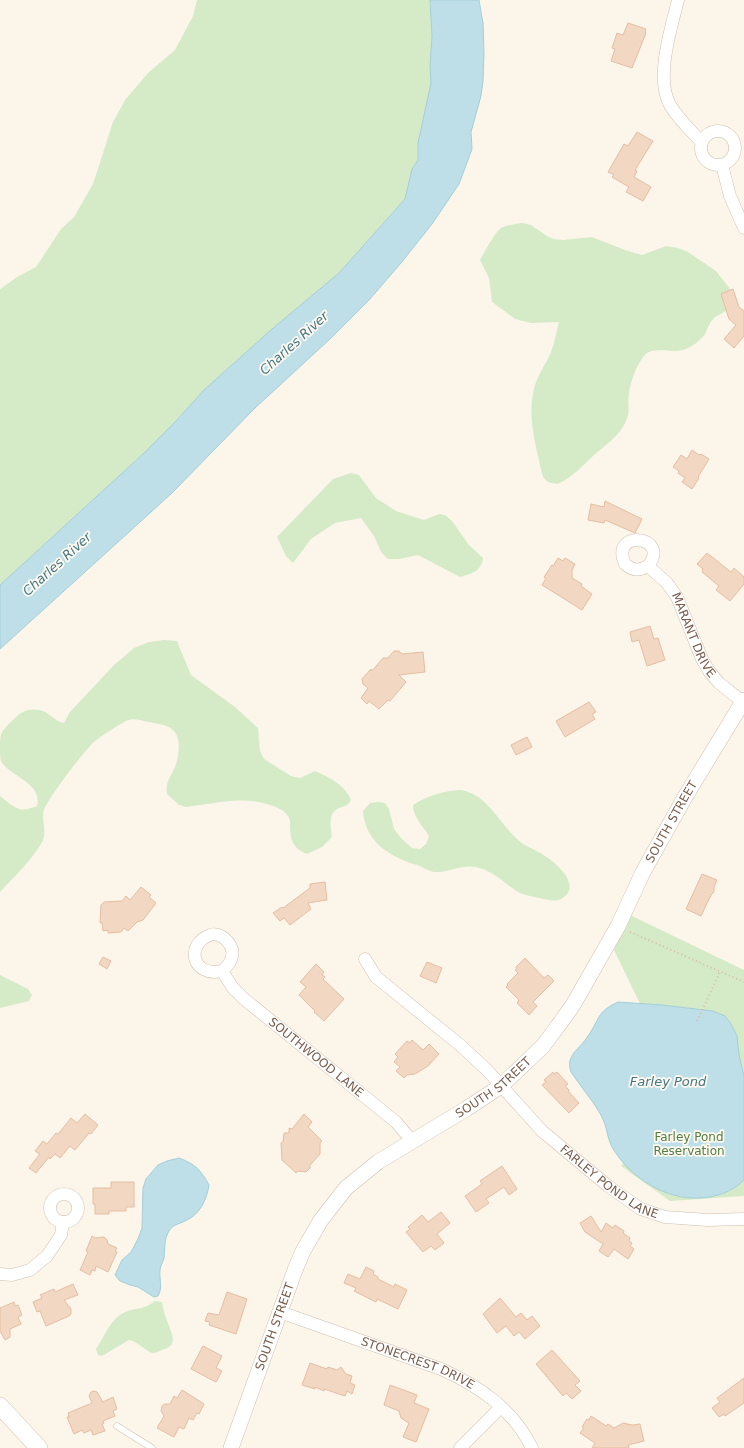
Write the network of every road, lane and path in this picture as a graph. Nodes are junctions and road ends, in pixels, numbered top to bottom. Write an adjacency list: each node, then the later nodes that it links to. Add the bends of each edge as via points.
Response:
1 (678, 0): 2 (street, via 663,73 664,89 670,104)
2 (701, 142): 3 (street, via 702,156 708,162); 3 (street, via 708,134 717,130 725,131 734,138 736,150 731,160)
3 (722, 165): 4 (street, via 730,196)
4 (744, 228)
5 (648, 566): 6 (street, MARANT DRIVE, via 667,583 677,597 709,671 719,683)
6 (743, 701): 7 (street, SOUTH STREET, via 643,872)
7 (618, 926): 10 (path); 13 (street, SOUTH STREET, via 573,1005 558,1026 543,1046)
8 (365, 959): 13 (street, via 376,977 460,1045)
9 (222, 971): 14 (street, SOUTHWOOD LANE, via 243,998 396,1122)
10 (720, 972): 11 (path); 12 (path)
11 (744, 982)
12 (697, 1021)
13 (502, 1086): 14 (street, SOUTH STREET); 15 (street, FARLEY POND LANE, via 542,1131 640,1209 665,1217)
14 (412, 1141): 18 (street, SOUTH STREET, via 378,1162 342,1192 303,1251)
15 (744, 1219)
16 (63, 1222): 17 (street, via 61,1235 47,1256 30,1270 12,1275)
17 (0, 1274)
18 (280, 1312): 20 (street, STONECREST DRIVE, via 441,1369 482,1390); 24 (street, SOUTH STREET)
19 (0, 1406): 22 (main road)
20 (501, 1407): 25 (street); 26 (street, STONECREST DRIVE, via 520,1427)
21 (117, 1426): 23 (lane)
22 (39, 1448)
23 (152, 1448)
24 (231, 1448)
25 (460, 1448)
26 (532, 1448)

